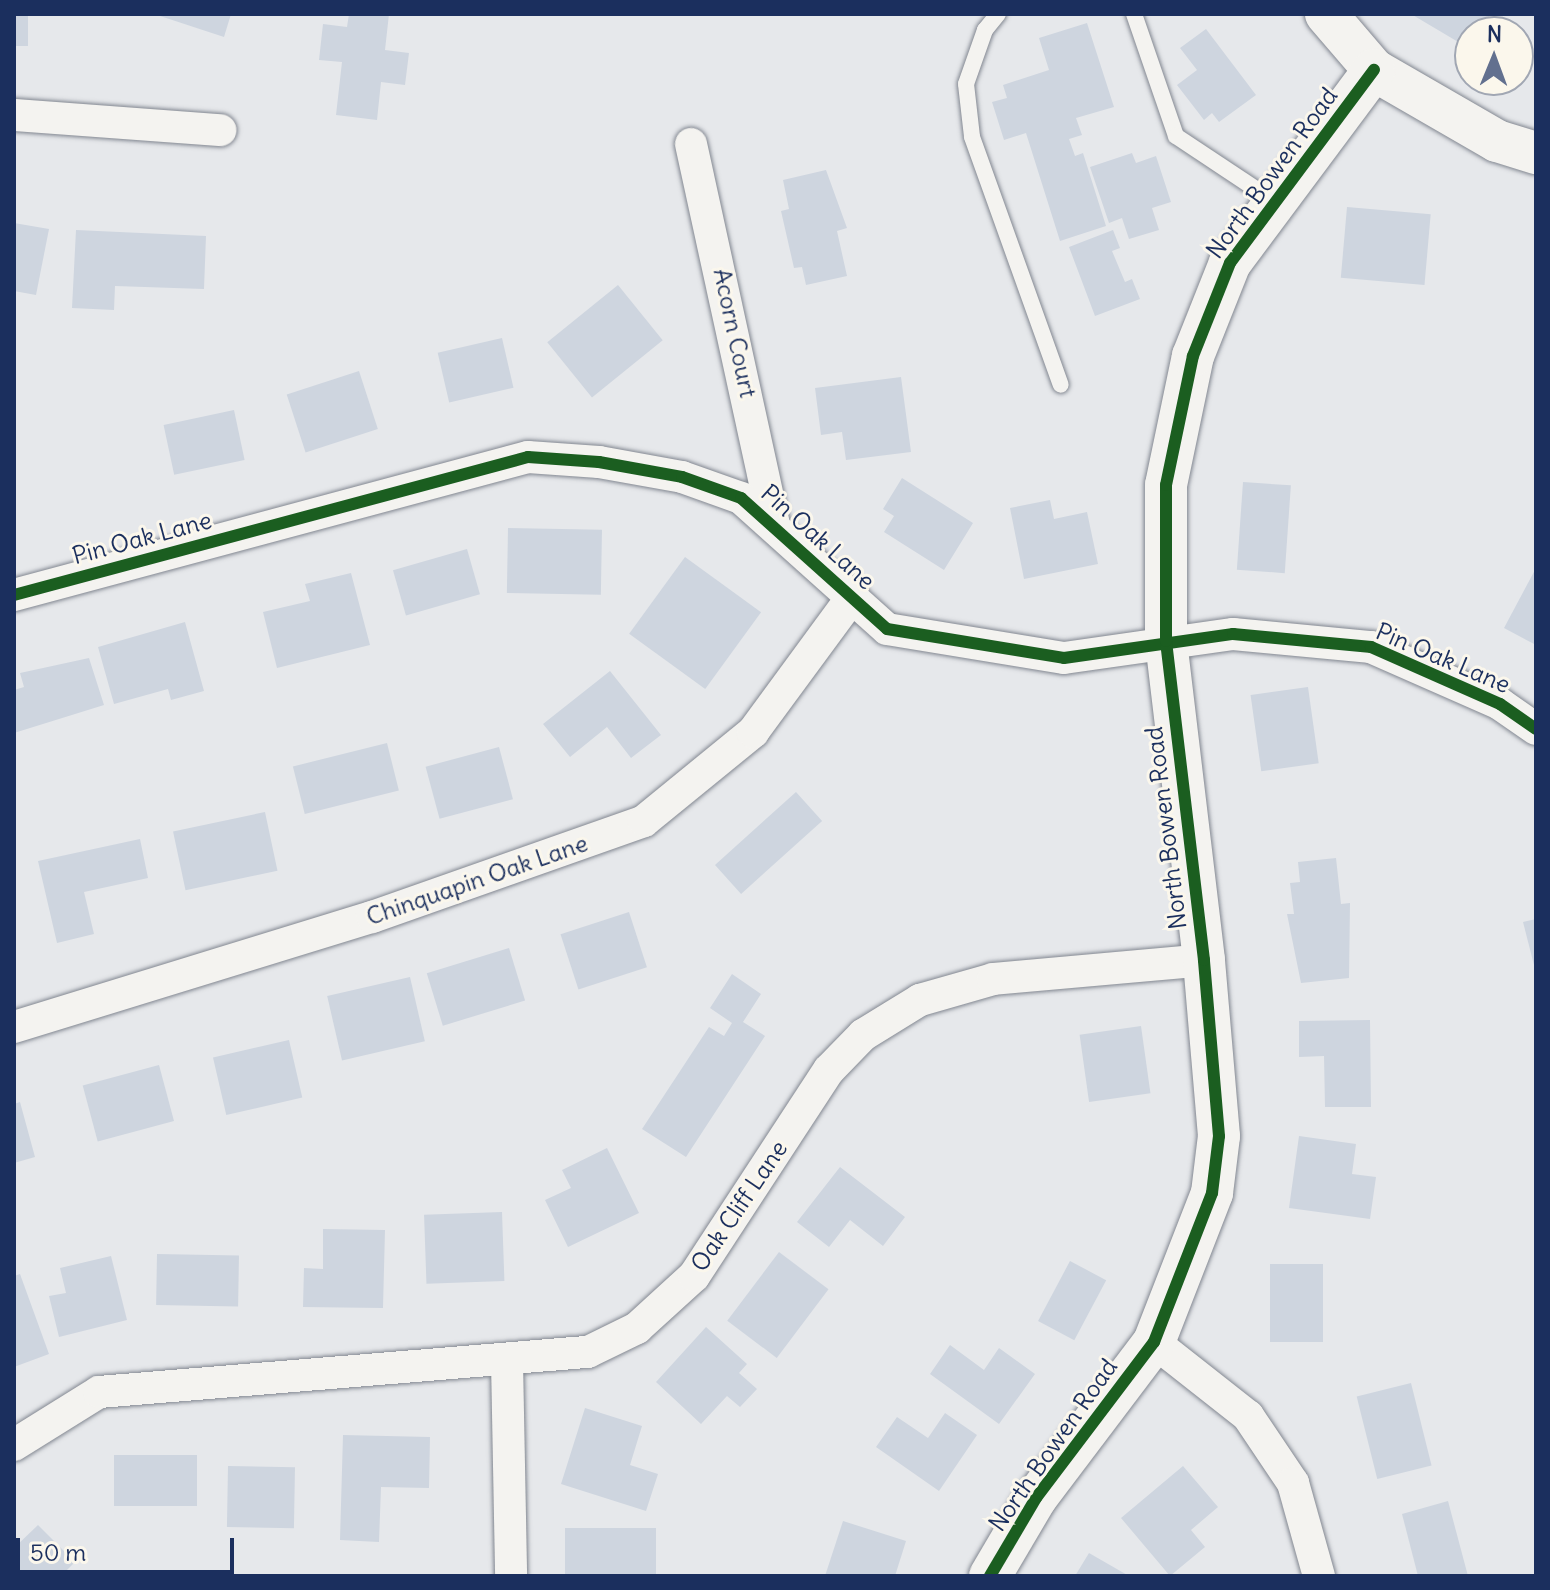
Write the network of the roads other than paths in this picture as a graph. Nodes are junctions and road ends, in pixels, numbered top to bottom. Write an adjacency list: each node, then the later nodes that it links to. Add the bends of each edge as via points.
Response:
1 (998, 14): 10 (lane, via 985,30 966,84 972,137)
2 (1134, 14): 9 (lane, via 1176,136)
3 (1326, 14): 4 (street)
4 (1374, 70): 8 (street, via 1497,141); 9 (street, North Bowen Road)
5 (14, 115): 6 (street)
6 (220, 130)
7 (691, 144): 11 (street, Acorn Court)
8 (1536, 153)
9 (1275, 202): 14 (street, North Bowen Road, via 1230,263 1193,356 1166,485)
10 (1061, 385)
11 (774, 524): 12 (street, Pin Oak Lane, via 741,498 682,477 528,457); 13 (street, Pin Oak Lane)
12 (14, 595)
13 (853, 596): 14 (street, Pin Oak Lane, via 887,629 1064,658); 17 (street, Chinquapin Oak Lane, via 753,732 644,821 372,917)
14 (1166, 641): 15 (street, Pin Oak Lane, via 1233,634 1371,647 1500,704); 16 (street, North Bowen Road)
15 (1536, 729)
16 (1204, 960): 18 (street, North Bowen Road, via 1219,1136 1212,1193); 19 (street, Oak Cliff Lane, via 993,979 920,1000 863,1035 829,1070 694,1276 637,1328 588,1352)
17 (14, 1027)
18 (1154, 1342): 22 (street, North Bowen Road, via 1036,1498); 23 (street, via 1248,1416 1293,1483)
19 (507, 1361): 20 (street, Oak Cliff Lane, via 175,1381 99,1392); 21 (street)
20 (14, 1445)
21 (511, 1576)
22 (990, 1576)
23 (1319, 1576)

